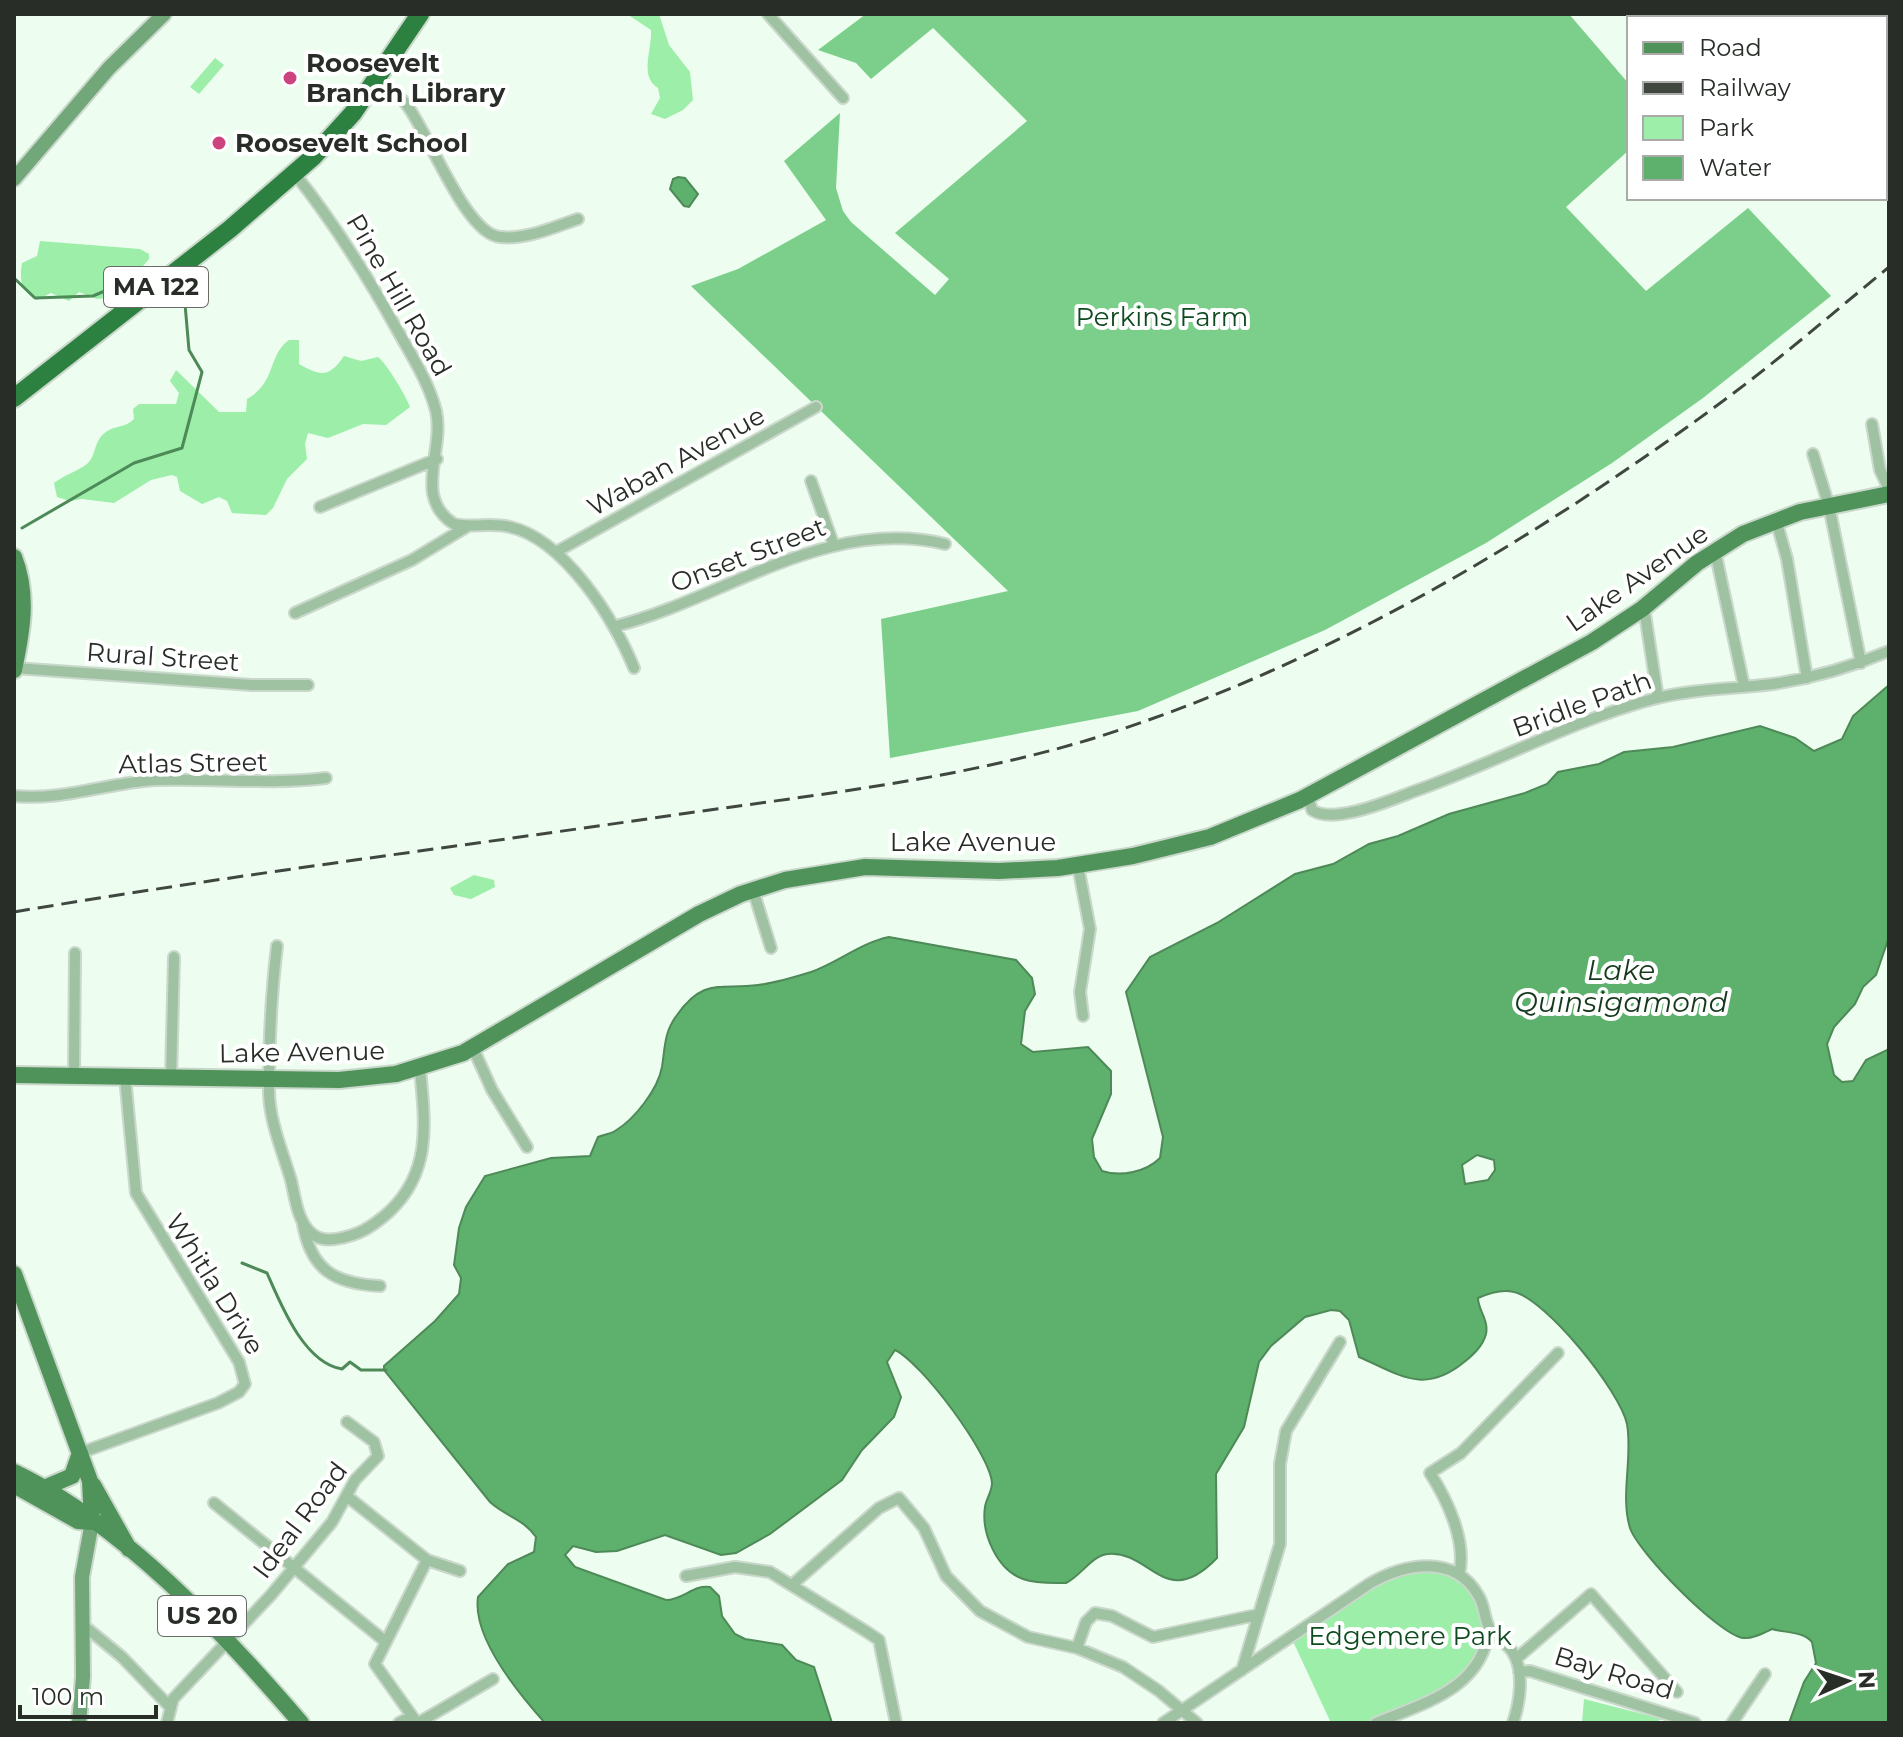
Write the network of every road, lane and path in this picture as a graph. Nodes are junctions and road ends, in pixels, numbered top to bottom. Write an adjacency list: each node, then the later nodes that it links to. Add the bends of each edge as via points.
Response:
1 (164, 14): 7 (street, via 109,68)
2 (420, 14): 4 (highway, MA 122)
3 (768, 14): 5 (street)
4 (377, 80): 6 (highway, MA 122, via 337,132); 8 (street, via 406,103 483,230 513,237)
5 (843, 98)
6 (295, 174): 9 (highway, MA 122); 13 (street, Pine Hill Road, via 336,226 427,383 437,419)
7 (14, 179)
8 (578, 219)
9 (14, 398)
10 (816, 407): 23 (street, Waban Avenue)
11 (1872, 424): 15 (street)
12 (1813, 454): 16 (street)
13 (437, 459): 17 (street); 19 (street, Pine Hill Road, via 430,485 435,503 449,521)
14 (811, 481): 20 (street)
15 (1889, 492): 16 (main road, Lake Avenue)
16 (1829, 506): 18 (main road, Lake Avenue); 30 (street)
17 (320, 507)
18 (1776, 520): 22 (main road, Lake Avenue); 33 (street)
19 (468, 526): 23 (street, via 514,527); 27 (street, via 412,560)
20 (833, 543): 21 (street, Onset Street, via 897,538); 28 (street, Onset Street)
21 (945, 544)
22 (1715, 551): 26 (main road, Lake Avenue); 35 (street)
23 (556, 552): 28 (street)
24 (14, 557): 25 (main road)
25 (18, 585): 32 (main road, via 23,615)
26 (1644, 608): 36 (street); 39 (main road, Lake Avenue, via 1592,642)
27 (295, 613)
28 (616, 626): 31 (street)
29 (1889, 651): 30 (street, Bridle Path)
30 (1861, 663): 33 (street, Bridle Path)
31 (634, 668)
32 (14, 669): 34 (street, Rural Street)
33 (1807, 678): 35 (street, Bridle Path)
34 (308, 685)
35 (1744, 686): 36 (street, Bridle Path)
36 (1658, 698): 39 (street, Bridle Path, via 1345,814 1319,814)
37 (326, 778): 38 (street, Atlas Street, via 284,783 153,780)
38 (14, 796)
39 (1308, 796): 40 (main road, Lake Avenue, via 1210,837)
40 (1078, 866): 41 (main road, Lake Avenue, via 1008,871 865,867 812,873); 46 (street, via 1090,929 1080,992)
41 (753, 890): 43 (street); 47 (main road, Lake Avenue, via 687,921)
42 (277, 946): 53 (street, via 269,1012)
43 (771, 948)
44 (75, 953): 50 (street)
45 (174, 957): 52 (street)
46 (1083, 1016)
47 (473, 1048): 48 (main road, Lake Avenue); 54 (street)
48 (420, 1069): 53 (main road, Lake Avenue, via 339,1080); 55 (street, via 425,1142 420,1167 404,1196 380,1220 350,1236 319,1238)
49 (14, 1075): 50 (main road, Lake Avenue)
50 (74, 1076): 51 (main road, Lake Avenue)
51 (125, 1077): 52 (main road, Lake Avenue); 61 (street, Whitla Drive, via 136,1193 239,1362 245,1384 218,1403)
52 (171, 1078): 53 (main road, Lake Avenue)
53 (271, 1080): 55 (street, via 279,1140)
54 (527, 1147)
55 (302, 1218): 57 (street, via 307,1243 326,1270 348,1284)
56 (14, 1274): 61 (main road)
57 (380, 1286)
58 (1340, 1342): 76 (street, via 1286,1431 1280,1464 1280,1544)
59 (1558, 1353): 73 (street, via 1461,1453 1430,1473 1460,1542)
60 (347, 1422): 66 (street, Ideal Road, via 379,1453 355,1480)
61 (80, 1453): 63 (main road); 65 (main road, via 72,1476)
62 (14, 1472): 65 (main road, US 20)
63 (90, 1481): 68 (main road); 69 (main road)
64 (14, 1485): 68 (main road, US 20, via 78,1521)
65 (44, 1488): 68 (main road, US 20, via 84,1510)
66 (348, 1497): 70 (street); 71 (street, Ideal Road)
67 (214, 1503): 71 (street)
68 (92, 1522): 69 (main road, US 20); 77 (street, via 82,1577)
69 (130, 1550): 79 (main road, US 20)
70 (427, 1560): 72 (street); 80 (street)
71 (293, 1568): 79 (street, Ideal Road); 80 (street)
72 (460, 1571)
73 (1459, 1575): 78 (street, via 1482,1601); 83 (street, via 1429,1565 1396,1570)
74 (686, 1576): 75 (street, via 744,1567)
75 (793, 1584): 81 (street, via 879,1508 899,1498 924,1528 944,1573 972,1605 1016,1632); 95 (street, via 879,1640)
76 (1256, 1615): 81 (street, via 1153,1637 1095,1613); 83 (street)
77 (83, 1625): 88 (street); 91 (street)
78 (1489, 1629): 82 (street); 98 (street, via 1481,1657 1465,1680 1437,1698)
79 (229, 1642): 88 (street, Ideal Road); 93 (main road, US 20)
80 (386, 1642): 90 (street, via 375,1664)
81 (1077, 1648): 89 (street, via 1128,1670)
82 (1516, 1659): 84 (street); 87 (street, via 1591,1594)
83 (1242, 1670): 89 (street)
84 (1519, 1672): 99 (street); 100 (street, Bay Road, via 1530,1671)
85 (1765, 1674): 101 (street)
86 (493, 1679): 90 (street)
87 (1677, 1692)
88 (169, 1706): 92 (street)
89 (1182, 1710): 96 (street); 97 (street)
90 (416, 1721): 94 (street)
91 (79, 1723)
92 (167, 1723)
93 (301, 1723)
94 (399, 1723)
95 (896, 1723)
96 (1163, 1723)
97 (1197, 1723)
98 (1376, 1723)
99 (1513, 1723)
100 (1695, 1723)
101 (1732, 1723)

